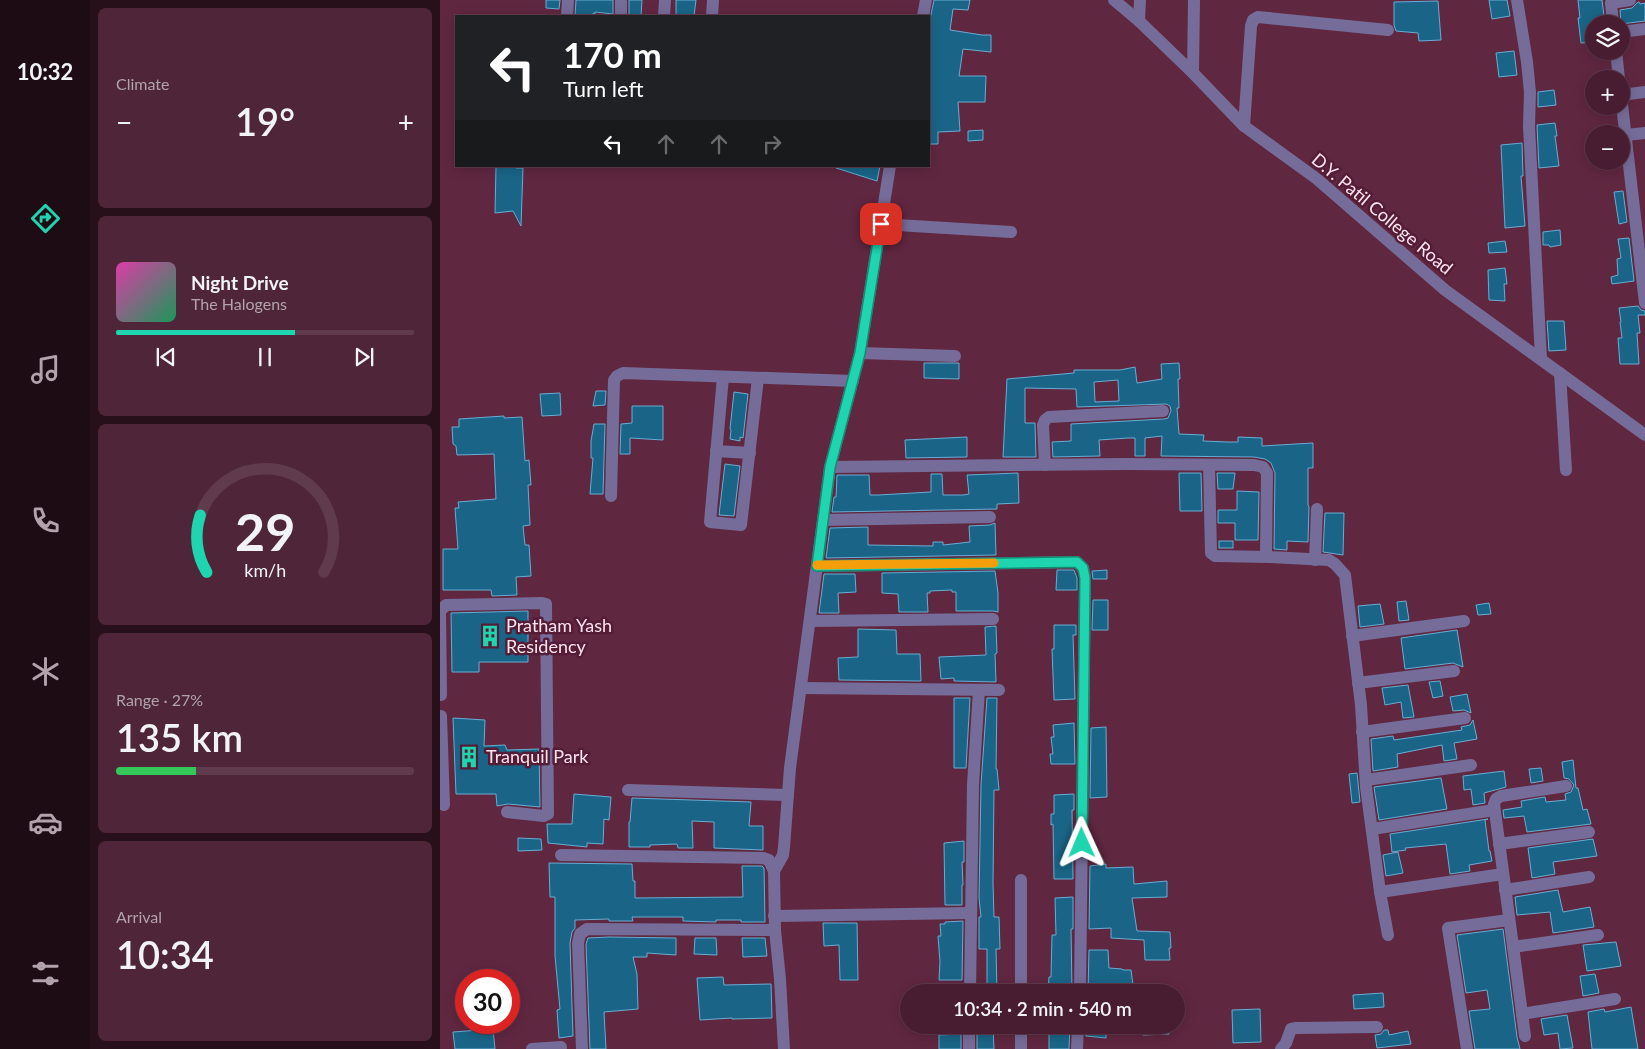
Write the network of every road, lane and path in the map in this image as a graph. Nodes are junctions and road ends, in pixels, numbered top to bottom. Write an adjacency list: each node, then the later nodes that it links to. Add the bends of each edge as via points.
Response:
1 (568, 0): 11 (street)
2 (621, 0): 12 (street)
3 (665, 0): 13 (street)
4 (714, 0): 14 (street)
5 (926, 0): 15 (street)
6 (1114, 0): 17 (street, D.Y. Patil College Road)
7 (1140, 0): 17 (street)
8 (1194, 0): 21 (street)
9 (1517, 0): 34 (street, via 1530,92)
10 (1630, 0): 16 (street, via 1611,3)
11 (567, 15)
12 (621, 15)
13 (664, 15)
14 (712, 15)
15 (923, 15)
16 (1612, 15)
17 (1139, 21): 21 (street, D.Y. Patil College Road)
18 (1388, 30): 24 (street, via 1258,17 1253,20)
19 (1645, 30): 20 (street)
20 (1630, 31)
21 (1193, 73): 24 (street, D.Y. Patil College Road)
22 (1645, 92): 23 (street)
23 (1630, 94)
24 (1244, 126): 34 (street, D.Y. Patil College Road, via 1317,179 1446,290)
25 (1645, 133): 26 (street)
26 (1630, 135)
27 (890, 167): 29 (street)
28 (1630, 170): 31 (street)
29 (881, 224): 30 (street); 32 (street)
30 (1011, 232)
31 (1645, 303)
32 (860, 353): 33 (street); 38 (street)
33 (955, 356)
34 (1540, 359): 35 (street, D.Y. Patil College Road)
35 (1560, 373): 40 (street, D.Y. Patil College Road); 46 (street)
36 (723, 377): 37 (street); 41 (street); 47 (street, via 623,373 616,376)
37 (758, 378): 38 (street); 42 (street)
38 (853, 381): 45 (street)
39 (1163, 411): 43 (street, via 1049,418 1043,425)
40 (1645, 435)
41 (716, 451): 42 (street); 42 (street, via 710,522 741,525)
42 (750, 453)
43 (1045, 465): 44 (street); 45 (street)
44 (1209, 465): 51 (street, via 1254,465 1263,467 1267,473 1265,548); 51 (street, via 1211,553 1215,556)
45 (830, 467): 50 (street)
46 (1566, 470)
47 (610, 496)
48 (1317, 509): 52 (street)
49 (990, 517): 50 (street)
50 (823, 520): 53 (street)
51 (1269, 557): 52 (street)
52 (1315, 560): 59 (street, via 1330,560 1345,576)
53 (817, 566): 57 (street); 97 (street, via 1077,562 1083,568)
54 (440, 601): 55 (street)
55 (440, 611): 65 (street); 77 (street, via 446,605 546,604 548,814)
56 (993, 618): 57 (street)
57 (810, 621): 62 (street)
58 (1464, 621): 59 (street)
59 (1352, 636): 61 (street)
60 (1454, 671): 61 (street)
61 (1358, 683): 68 (street)
62 (801, 688): 63 (street); 74 (street)
63 (979, 690): 64 (street); 88 (street)
64 (998, 690)
65 (441, 694)
66 (441, 716): 69 (street)
67 (1465, 718): 68 (street)
68 (1362, 732): 71 (street)
69 (441, 754): 75 (street)
70 (1472, 765): 71 (street)
71 (1366, 780): 78 (street)
72 (1566, 786): 76 (street, via 1501,796 1496,799)
73 (628, 790): 74 (street)
74 (788, 795): 82 (street, via 784,847)
75 (444, 805)
76 (1494, 810): 78 (street); 80 (street)
77 (507, 812)
78 (1372, 828): 87 (street)
79 (1589, 832): 80 (street)
80 (1499, 844): 83 (street)
81 (561, 855): 82 (street, via 763,858 769,860)
82 (774, 871): 89 (street)
83 (1503, 874): 86 (street); 87 (street)
84 (1589, 877): 86 (street)
85 (1021, 880): 96 (street)
86 (1505, 890): 90 (street)
87 (1380, 892): 92 (street)
88 (970, 913): 89 (street); 95 (street)
89 (774, 916): 91 (street)
90 (1509, 920): 94 (street); 113 (street, via 1448,928)
91 (775, 930): 107 (street, via 587,928 580,934 578,943); 108 (street)
92 (1388, 935)
93 (1598, 935): 94 (street)
94 (1513, 947): 99 (street)
95 (970, 984)
96 (1021, 984)
97 (1080, 984)
98 (1615, 1000): 99 (street)
99 (1522, 1014): 104 (street)
100 (1377, 1027): 112 (street, via 1291,1029)
101 (969, 1034): 109 (street)
102 (1021, 1034): 110 (street)
103 (1078, 1034): 111 (street)
104 (1525, 1036)
105 (561, 1047): 106 (street)
106 (532, 1049)
107 (582, 1049)
108 (784, 1049)
109 (969, 1049)
110 (1021, 1049)
111 (1077, 1049)
112 (1282, 1049)
113 (1467, 1049)

